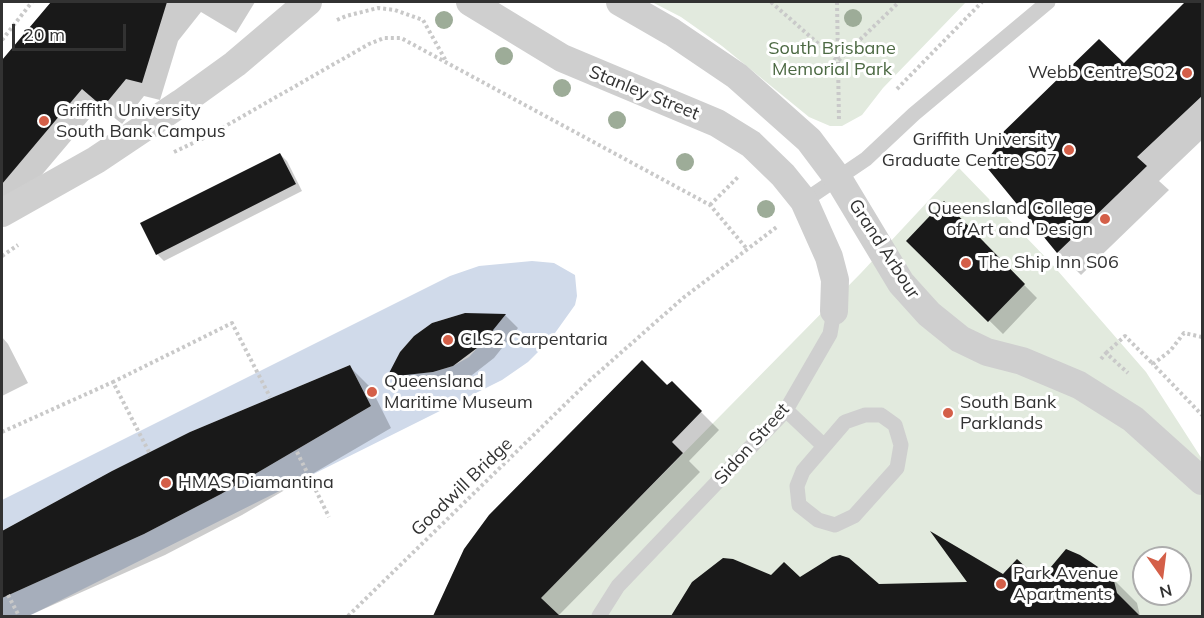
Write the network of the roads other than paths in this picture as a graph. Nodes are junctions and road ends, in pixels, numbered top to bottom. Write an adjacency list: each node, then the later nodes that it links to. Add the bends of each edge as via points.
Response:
1 (308, 2): 7 (street, via 236,64 173,109)
2 (470, 2): 6 (street, Stanley Street, via 562,58 731,131 762,154)
3 (620, 2): 5 (street, Grand Arbour, via 672,32 757,92 809,141)
4 (1048, 2): 5 (lane)
5 (839, 180): 6 (lane); 11 (street, Grand Arbour, via 901,283 929,314 960,339 987,352 1022,361 1079,385 1133,418)
6 (804, 201): 8 (street, Sidon Street, via 829,257 835,280)
7 (2, 213)
8 (834, 311): 9 (lane, Sidon Street, via 830,334)
9 (786, 410): 10 (lane); 12 (lane, Sidon Street, via 618,586)
10 (824, 446): 10 (lane, via 845,422 865,415 881,415 895,425 901,445 897,468 854,516 835,525 818,520 799,505 797,486 803,471)
11 (1203, 481)
12 (599, 616)

